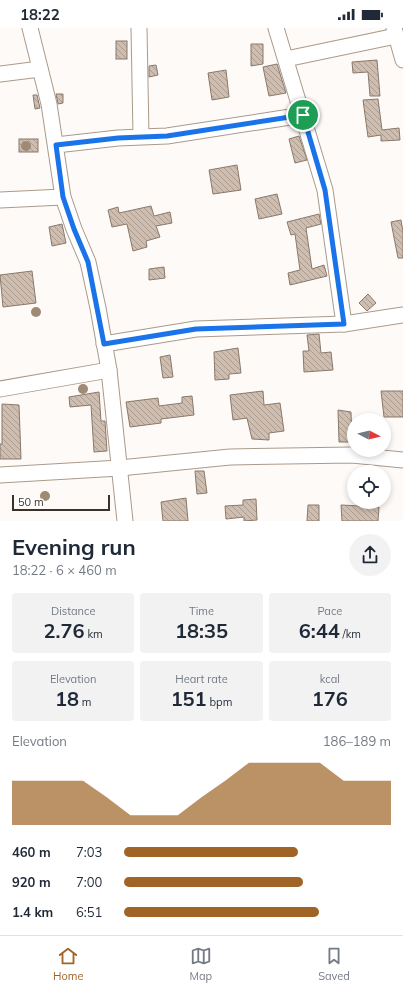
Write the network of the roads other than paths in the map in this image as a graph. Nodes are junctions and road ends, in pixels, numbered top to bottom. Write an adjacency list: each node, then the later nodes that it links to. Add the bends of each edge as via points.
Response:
1 (30, 28): 7 (street)
2 (139, 28): 10 (street)
3 (276, 28): 5 (street)
4 (394, 31): 5 (street); 6 (street)
5 (286, 59): 9 (street)
6 (403, 60)
7 (40, 69): 8 (street); 11 (street)
8 (0, 74)
9 (303, 115): 10 (street, via 167,136); 15 (street, via 325,190)
10 (140, 136): 11 (street)
11 (56, 145): 12 (street)
12 (63, 197): 13 (street); 16 (street, via 88,262)
13 (0, 200)
14 (403, 315): 15 (street)
15 (344, 324): 16 (street, via 196,329)
16 (104, 344): 17 (street)
17 (109, 370): 18 (street); 20 (street)
18 (0, 390)
19 (403, 460): 20 (street, via 352,455 230,457)
20 (120, 468): 21 (street); 22 (street)
21 (0, 475)
22 (126, 521)

